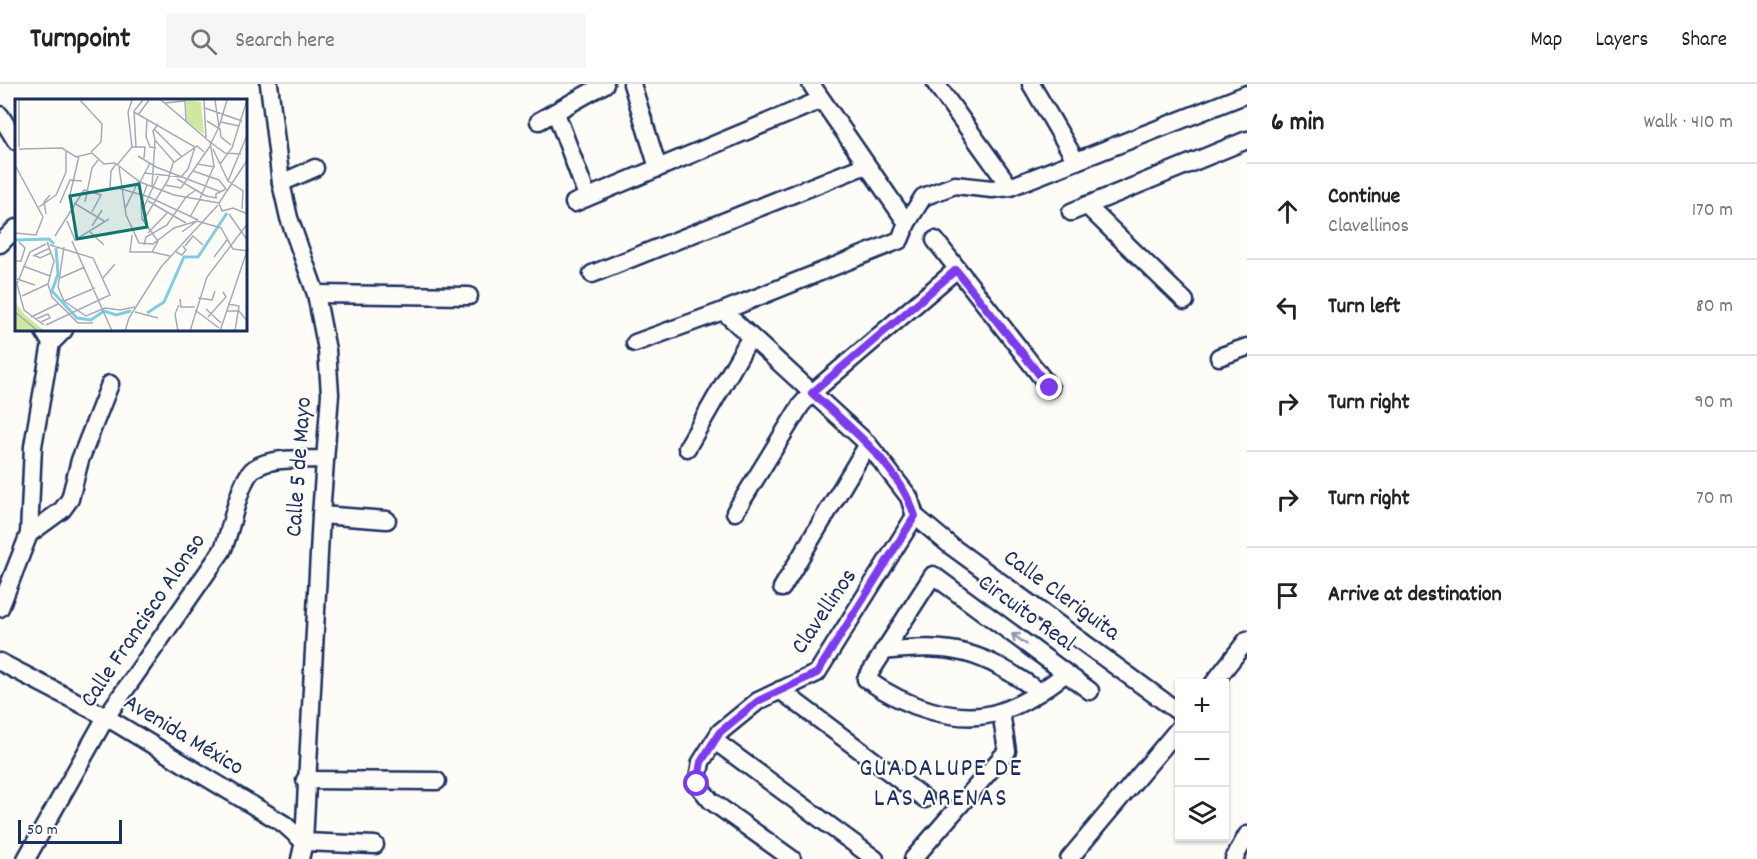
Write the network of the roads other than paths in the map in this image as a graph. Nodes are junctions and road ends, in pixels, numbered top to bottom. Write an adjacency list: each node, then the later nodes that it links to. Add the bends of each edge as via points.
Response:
1 (270, 84): 18 (street, Calle 5 de Mayo)
2 (605, 84): 9 (street)
3 (632, 84): 17 (street)
4 (811, 84): 8 (street)
5 (936, 84): 19 (street)
6 (1039, 86): 14 (street)
7 (1247, 94): 14 (street)
8 (821, 100): 15 (street); 17 (street)
9 (556, 113): 11 (street); 17 (street, via 581,200)
10 (0, 115): 12 (street)
11 (539, 121)
12 (15, 139)
13 (1247, 140): 28 (street, via 1079,208)
14 (1076, 161): 19 (street)
15 (866, 165): 20 (street); 25 (street)
16 (315, 168): 18 (street)
17 (658, 168)
18 (281, 183): 26 (street, Calle 5 de Mayo)
19 (1010, 187): 20 (street, via 955,185 923,197)
20 (907, 223): 29 (street, via 900,240)
21 (15, 229): 23 (street)
22 (934, 240): 24 (street)
23 (0, 244)
24 (956, 270): 36 (street); 37 (street)
25 (592, 274)
26 (316, 294): 27 (street); 40 (street, Calle 5 de Mayo, via 327,350 330,394)
27 (469, 296)
28 (1185, 301)
29 (723, 311): 31 (street); 32 (street)
30 (47, 337): 45 (street, via 33,446)
31 (750, 338): 37 (street); 39 (street)
32 (635, 343)
33 (1247, 346): 34 (street)
34 (1219, 357)
35 (110, 384): 45 (street, via 80,460 70,499 62,510)
36 (1050, 388)
37 (812, 393): 38 (street); 41 (street)
38 (868, 444): 43 (street, via 909,497); 46 (street)
39 (687, 448)
40 (325, 459): 42 (street, Calle 5 de Mayo); 58 (street, Calle Francisco Alonso, via 271,462 254,468 244,481 222,551)
41 (735, 512)
42 (321, 515): 44 (street); 61 (street, Calle 5 de Mayo)
43 (915, 516): 53 (street, Clavellinos, via 817,673); 56 (street, Calle Cleriguita)
44 (387, 520)
45 (29, 534): 47 (street)
46 (782, 588)
47 (0, 608)
48 (1247, 640): 52 (street)
49 (882, 651): 51 (street, Circuito Real, one-way to 49, via 933,575); 55 (street, via 926,646 975,654 1004,666); 57 (street, via 866,679 914,706 956,716)
50 (0, 663): 58 (street, Avenida México)
51 (1066, 673): 54 (street, Circuito Real); 55 (street)
52 (1217, 679)
53 (780, 690): 60 (street, Clavellinos, via 758,701); 63 (street)
54 (1090, 691)
55 (1040, 692): 57 (street)
56 (1175, 710)
57 (1001, 712): 71 (street, via 1007,751)
58 (106, 717): 65 (street, Avenida México, via 284,825); 67 (street, Calle Francisco Alonso)
59 (1175, 732): 72 (street)
60 (714, 741): 69 (street, Clavellinos, via 701,762 697,784 711,801); 70 (street)
61 (305, 780): 62 (street); 65 (street, Calle 5 de Mayo)
62 (437, 781)
63 (925, 799)
64 (1247, 836): 73 (street)
65 (304, 842): 66 (street); 68 (street, Calle 5 de Mayo)
66 (375, 845)
67 (26, 859)
68 (300, 859)
69 (792, 859)
70 (875, 859)
71 (913, 859)
72 (1069, 859)
73 (1234, 859)

